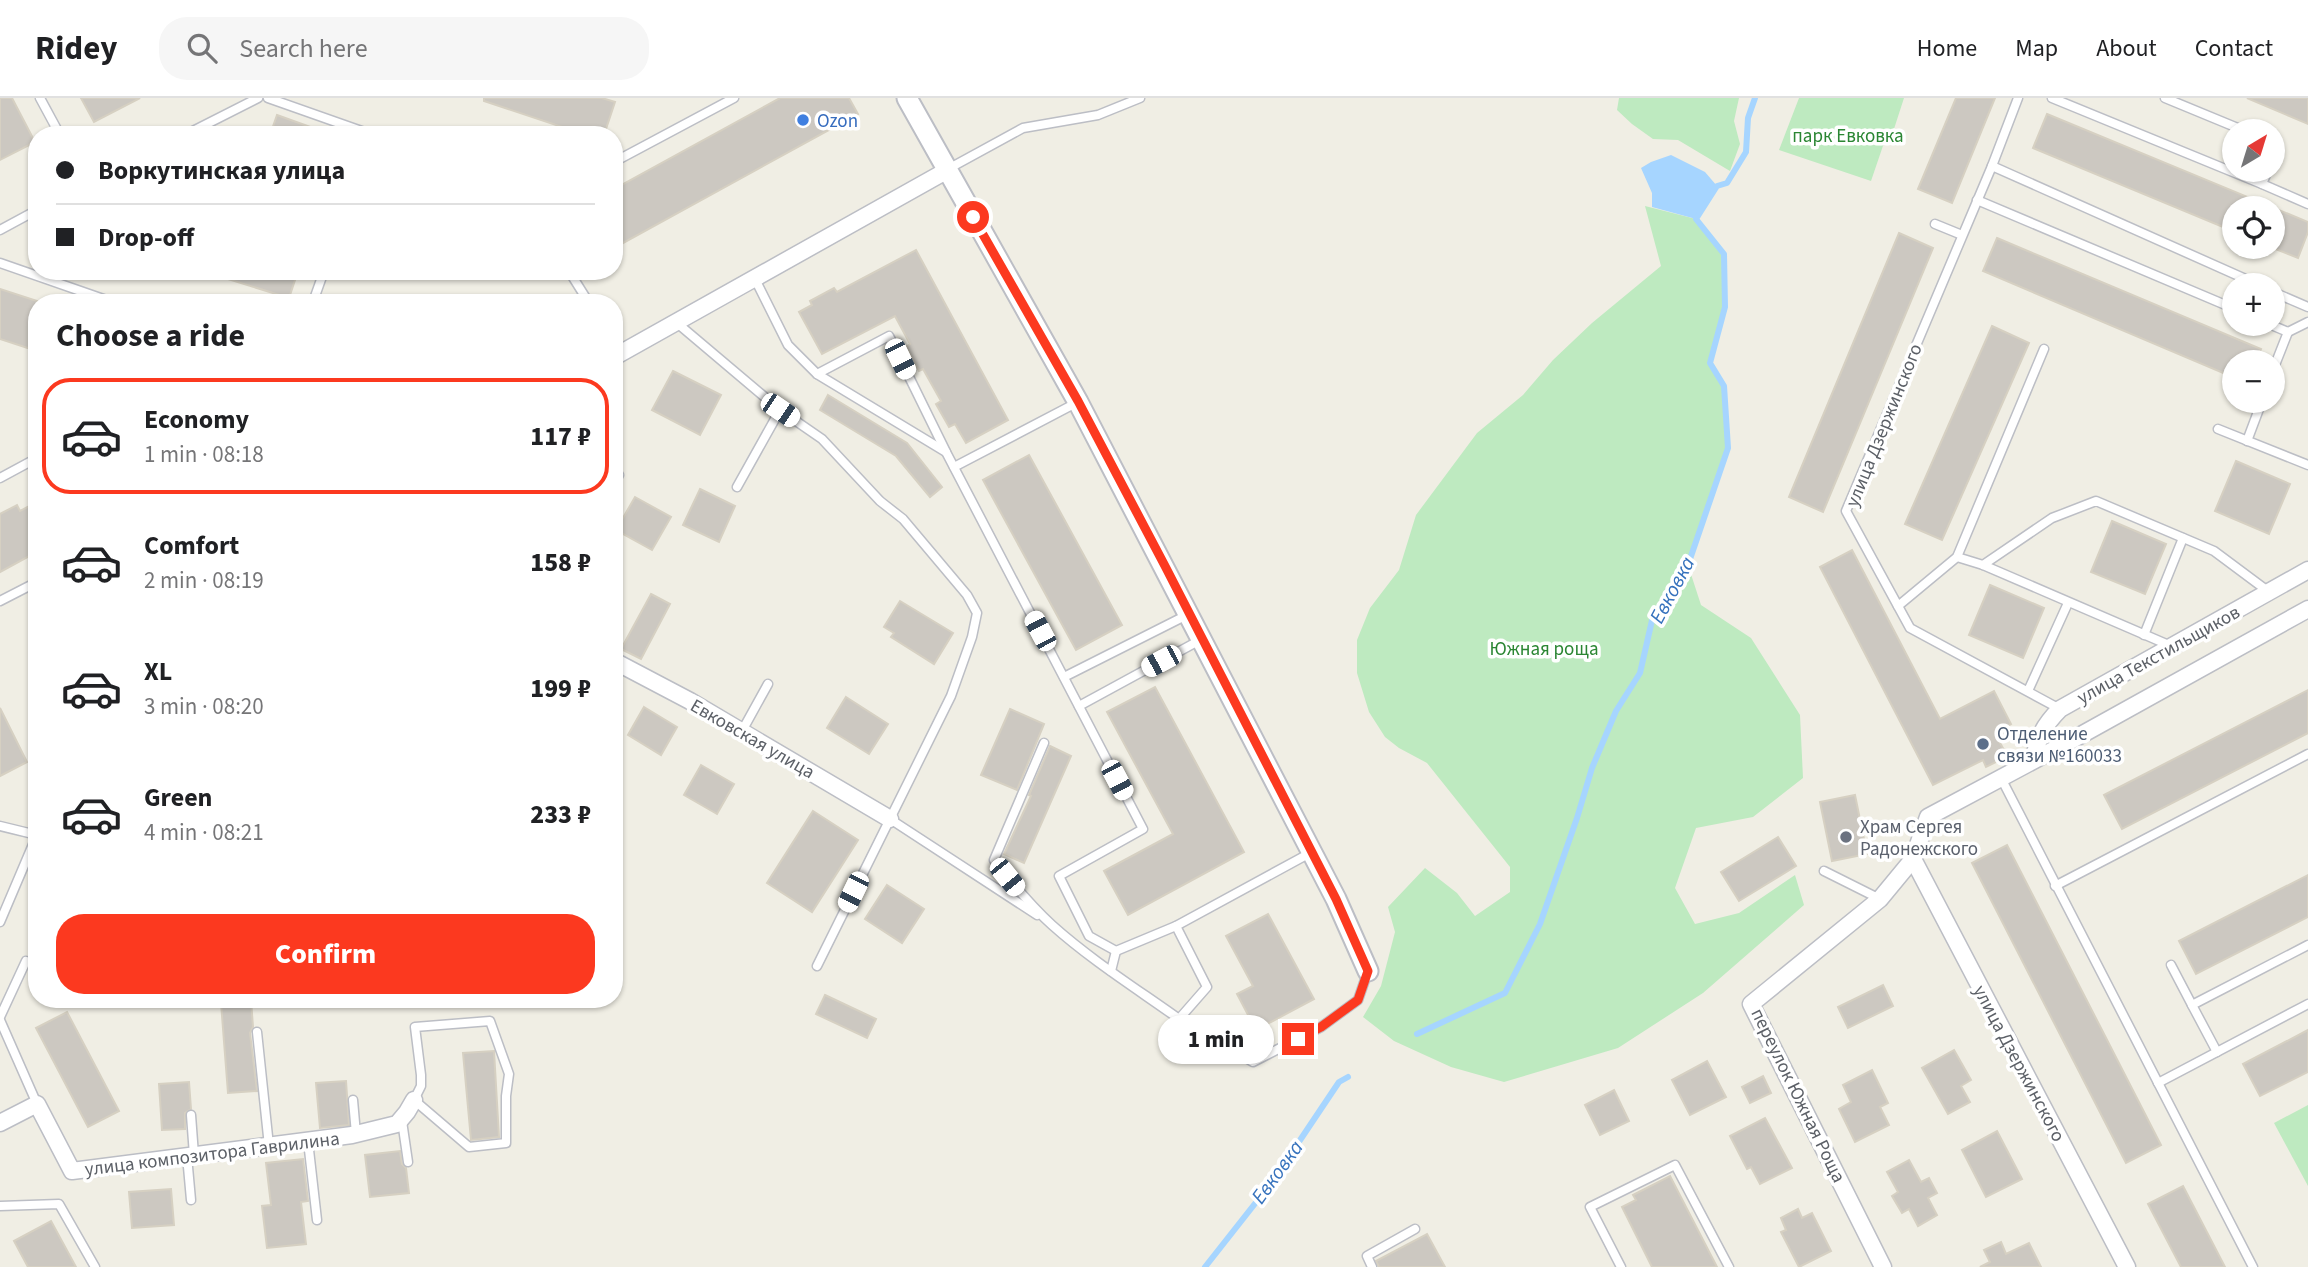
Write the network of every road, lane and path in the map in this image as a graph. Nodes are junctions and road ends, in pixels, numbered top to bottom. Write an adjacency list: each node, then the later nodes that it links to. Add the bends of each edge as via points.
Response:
1 (40, 98): 11 (lane)
2 (258, 98): 12 (lane)
3 (268, 98): 13 (lane)
4 (734, 98): 14 (lane)
5 (907, 98): 16 (street)
6 (1140, 98): 16 (lane, via 1098,115 1023,128)
7 (2018, 98): 15 (lane, улица Дзержинского)
8 (2052, 98): 17 (lane)
9 (2165, 98): 10 (lane)
10 (2222, 122)
11 (55, 126)
12 (202, 126)
13 (347, 126)
14 (623, 158)
15 (1992, 166): 18 (lane, улица Дзержинского); 26 (lane)
16 (946, 170): 27 (street); 41 (street)
17 (2262, 184): 19 (lane)
18 (1977, 200): 23 (lane, улица Дзержинского); 31 (lane)
19 (2308, 204)
20 (28, 215): 22 (lane)
21 (1935, 224): 23 (lane)
22 (0, 230)
23 (1962, 235): 60 (lane, улица Дзержинского, via 1846,511)
24 (0, 263): 25 (lane)
25 (28, 273)
26 (2232, 273)
27 (755, 279): 34 (street); 40 (lane, via 789,345)
28 (49, 280): 29 (lane)
29 (89, 294)
30 (2285, 297): 32 (lane)
31 (2222, 304)
32 (2308, 307)
33 (2308, 322): 36 (lane)
34 (677, 323): 38 (street); 42 (lane)
35 (2285, 331): 36 (lane)
36 (2288, 332): 39 (lane)
37 (2043, 349): 53 (lane)
38 (623, 350)
39 (2281, 350)
40 (817, 374): 46 (lane); 46 (lane, via 889,336)
41 (1078, 401): 49 (lane); 62 (street)
42 (780, 410): 51 (lane); 77 (lane, via 822,439 903,519 977,613 951,696)
43 (2258, 413): 45 (lane)
44 (2218, 429): 45 (lane)
45 (2247, 441): 48 (lane)
46 (946, 452): 49 (lane)
47 (28, 463): 50 (lane)
48 (2308, 465)
49 (954, 467): 67 (lane)
50 (0, 478)
51 (737, 487)
52 (2183, 538): 54 (lane, via 2096,501 2052,518); 57 (lane, via 2214,551); 63 (lane)
53 (1957, 557): 54 (lane); 60 (lane)
54 (1983, 565): 59 (lane)
55 (2308, 570): 57 (street, улица Текстильщиков)
56 (28, 587): 58 (lane)
57 (2269, 592): 65 (street, улица Текстильщиков)
58 (0, 601)
59 (2068, 603): 63 (lane); 69 (lane)
60 (1898, 606): 69 (lane, улица Дзержинского, via 1910,628)
61 (2308, 609): 75 (street, улица Текстильщиков)
62 (1190, 614): 64 (street); 67 (lane)
63 (2144, 635): 65 (lane)
64 (1203, 639): 70 (lane); 80 (street)
65 (2171, 647): 71 (street, улица Текстильщиков)
66 (623, 666): 72 (street, Евковская улица)
67 (1064, 677): 70 (lane)
68 (768, 684): 72 (lane)
69 (2028, 691): 71 (lane, улица Дзержинского)
70 (1079, 706): 90 (lane, via 1143,829 1059,876 1089,936)
71 (2060, 709): 75 (street, улица Текстильщиков, via 2045,724)
72 (742, 731): 77 (street, Евковская улица)
73 (1044, 743): 87 (lane, via 994,860)
74 (2308, 754): 84 (lane)
75 (2034, 760): 76 (street, улица Текстильщиков)
76 (2001, 778): 82 (street, улица Текстильщиков, via 1928,817); 84 (lane)
77 (890, 819): 87 (lane); 93 (lane)
78 (0, 826): 79 (lane)
79 (28, 833)
80 (1312, 852): 88 (lane); 95 (street)
81 (28, 856): 86 (lane)
82 (1913, 859): 85 (street, переулок Южная Роща); 123 (street, улица Дзержинского)
83 (1824, 871): 85 (lane)
84 (2055, 886): 102 (lane)
85 (1881, 899): 122 (street, переулок Южная Роща, via 1751,1004)
86 (0, 922)
87 (1051, 925): 94 (lane)
88 (1176, 926): 90 (lane); 99 (lane, via 1207,987)
89 (2308, 945): 97 (lane)
90 (1116, 951): 94 (lane)
91 (26, 961): 98 (lane)
92 (2171, 965): 97 (lane)
93 (817, 966)
94 (1111, 971): 99 (lane)
95 (1368, 971): 99 (lane, via 1358,1000 1321,1027 1254,1062)
96 (2308, 1004): 101 (lane)
97 (2192, 1005): 101 (lane)
98 (0, 1018): 105 (lane)
99 (1179, 1019)
100 (257, 1032): 111 (lane)
101 (2217, 1052): 102 (lane)
102 (2158, 1083): 124 (lane)
103 (352, 1100): 109 (lane)
104 (414, 1100): 104 (lane, via 421,1086 415,1027 490,1021 509,1074 506,1143 468,1147); 107 (street)
105 (37, 1104): 108 (street); 112 (street, улица композитора Гаврилина, via 72,1171)
106 (191, 1115): 112 (lane)
107 (401, 1118): 109 (street, улица композитора Гаврилина, via 397,1124); 113 (lane)
108 (0, 1123)
109 (356, 1134): 110 (street, улица композитора Гаврилина)
110 (308, 1141): 111 (street, улица композитора Гаврилина); 116 (lane)
111 (269, 1146): 112 (street, улица композитора Гаврилина)
112 (191, 1156): 114 (lane)
113 (408, 1162)
114 (191, 1200)
115 (0, 1206): 118 (lane, via 59,1204)
116 (317, 1220)
117 (1415, 1229): 119 (lane, via 1367,1256)
118 (95, 1267)
119 (1372, 1267)
120 (1621, 1267): 121 (lane, via 1590,1207 1675,1165)
121 (1729, 1267)
122 (1883, 1267)
123 (2127, 1267)
124 (2253, 1267)

